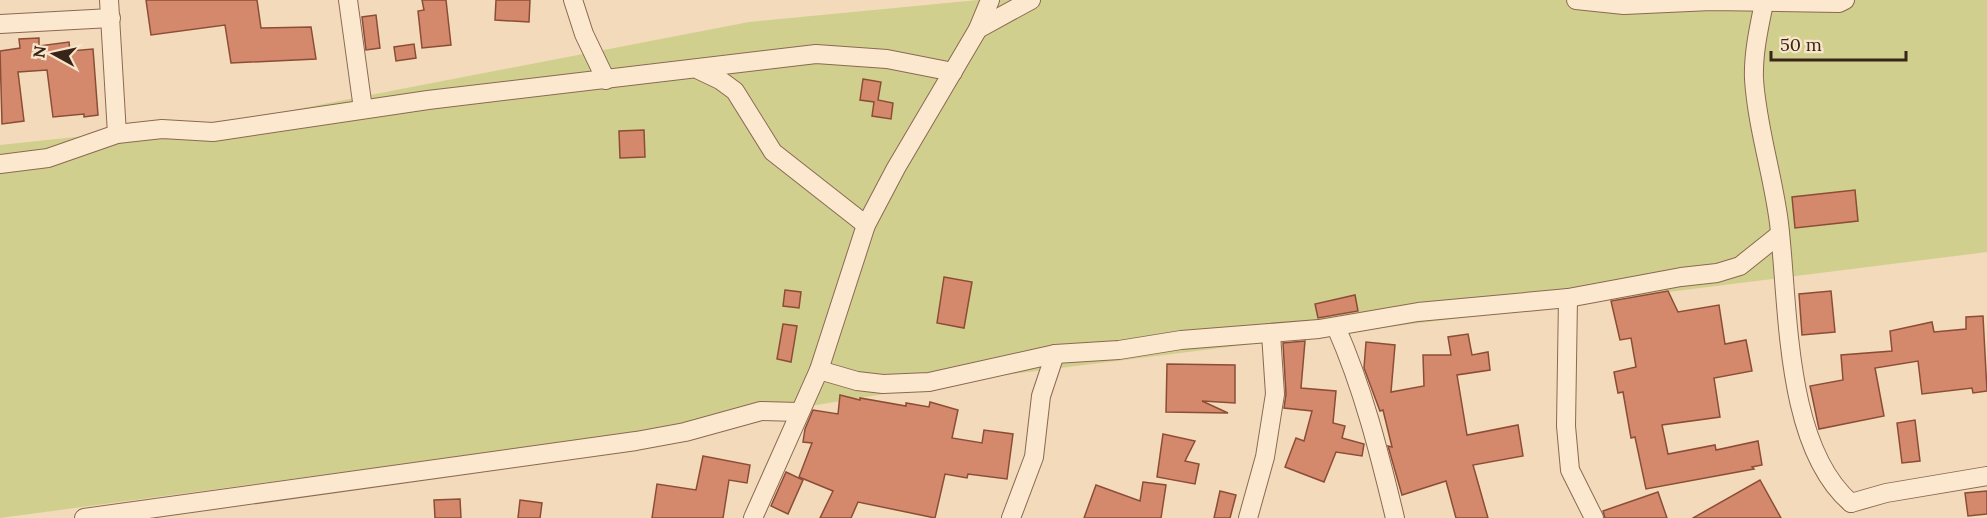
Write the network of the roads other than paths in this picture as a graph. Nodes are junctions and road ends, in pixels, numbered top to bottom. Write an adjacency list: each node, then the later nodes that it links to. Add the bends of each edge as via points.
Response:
1 (348, 0): 15 (street)
2 (573, 0): 14 (street)
3 (990, 0): 11 (street)
4 (1031, 0): 11 (street)
5 (1576, 0): 8 (street, via 1624,4)
6 (1793, 1): 7 (street); 8 (street)
7 (1840, 1)
8 (1764, 3): 19 (street, via 1756,40 1754,79)
9 (110, 9): 10 (street); 16 (street)
10 (0, 24)
11 (978, 29): 13 (street)
12 (698, 70): 13 (street, via 816,54 852,54); 14 (street); 18 (street, via 735,92 773,152)
13 (953, 72): 18 (street)
14 (606, 80): 15 (street)
15 (363, 109): 16 (street, via 213,132 162,129)
16 (117, 134): 17 (street, via 48,158)
17 (0, 164)
18 (866, 225): 24 (street)
19 (1780, 234): 20 (street, via 1758,254 1732,268); 27 (street, via 1801,411 1819,462)
20 (1568, 298): 21 (street, via 1418,312); 33 (street, via 1566,426 1570,470)
21 (1336, 327): 22 (street); 32 (street, via 1359,381)
22 (1272, 333): 23 (street); 31 (street, via 1275,394 1265,457)
23 (1054, 354): 24 (street, via 929,382 875,383); 30 (street, via 1041,396 1034,457)
24 (819, 370): 25 (street)
25 (799, 412): 28 (street, via 761,411 636,441); 29 (street)
26 (1987, 476): 27 (street, via 1886,493)
27 (1849, 510)
28 (84, 518)
29 (753, 518)
30 (1011, 518)
31 (1248, 518)
32 (1395, 518)
33 (1594, 518)

